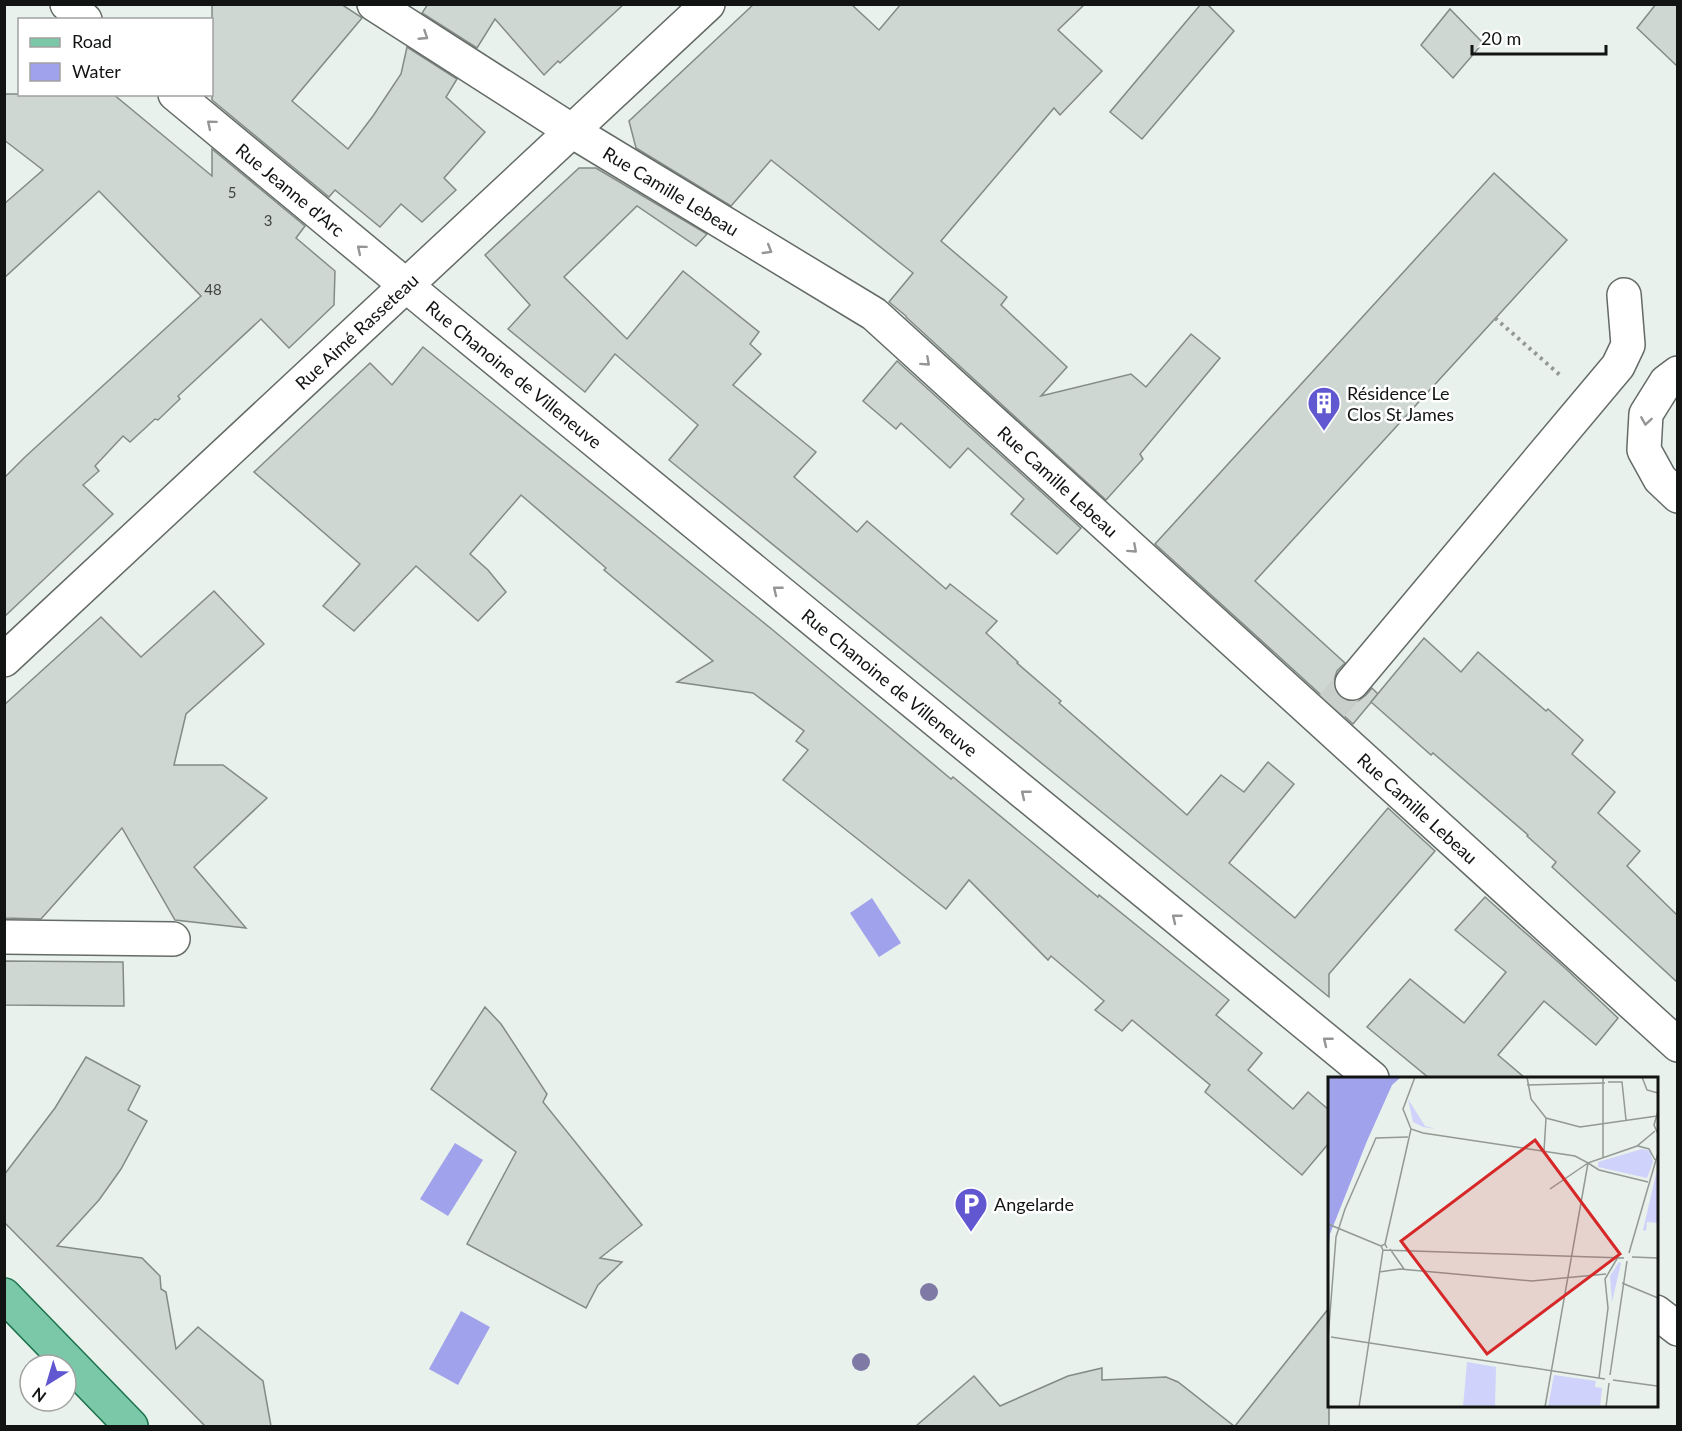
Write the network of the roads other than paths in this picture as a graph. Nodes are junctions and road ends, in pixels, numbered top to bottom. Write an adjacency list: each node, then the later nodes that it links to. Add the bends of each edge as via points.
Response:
1 (67, 4): 4 (street)
2 (375, 4): 6 (street, Rue Camille Lebeau, one-way to 6)
3 (708, 4): 6 (street, Rue Aimé Rasseteau)
4 (83, 18)
5 (177, 96): 7 (street, Rue Jeanne d'Arc, one-way to 5)
6 (572, 131): 7 (street, Rue Aimé Rasseteau); 12 (street, Rue Camille Lebeau, one-way to 12, via 873,314)
7 (406, 286): 11 (street, Rue Aimé Rasseteau); 16 (street, Rue Chanoine de Villeneuve, one-way to 7)
8 (1624, 295): 12 (street, via 1628,345 1618,366)
9 (1677, 374): 10 (street, one-way to 10, via 1666,382 1646,414 1644,450 1660,479)
10 (1677, 496)
11 (4, 660)
12 (1335, 703): 15 (street, Rue Camille Lebeau)
13 (4, 937): 14 (street)
14 (173, 939)
15 (1677, 1045)
16 (1371, 1077)
17 (4, 1295): 20 (main road)
18 (1658, 1314): 19 (street)
19 (1677, 1329)
20 (131, 1426)

